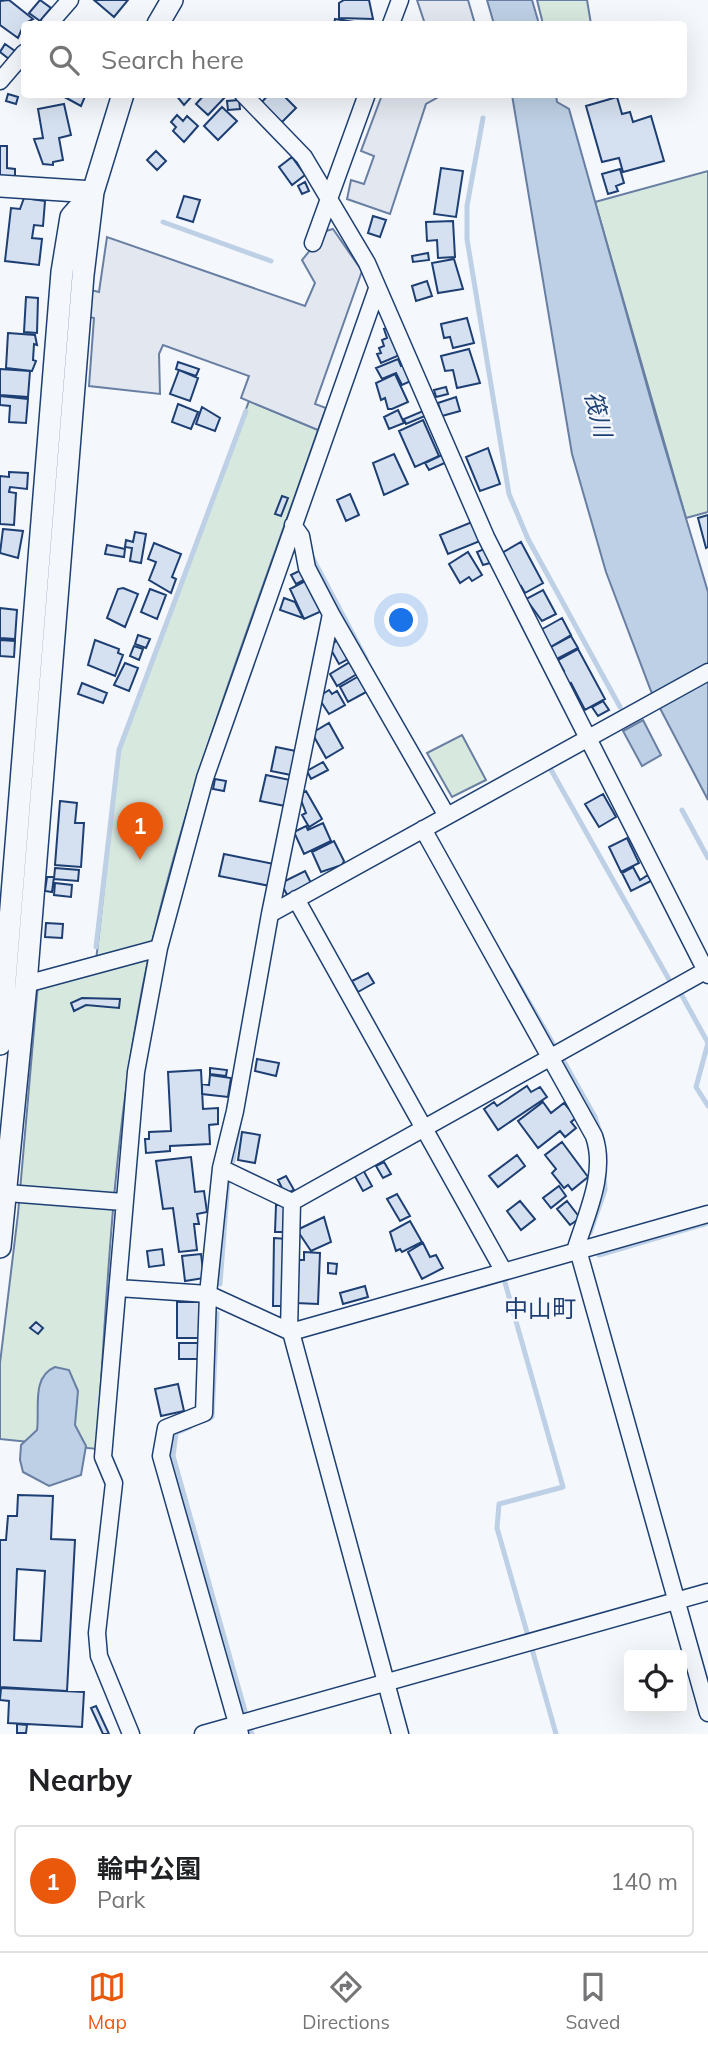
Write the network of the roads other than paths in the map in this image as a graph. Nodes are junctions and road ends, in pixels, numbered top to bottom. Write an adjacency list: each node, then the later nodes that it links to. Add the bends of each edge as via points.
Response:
1 (71, 0): 4 (street)
2 (172, 0): 5 (street)
3 (400, 0): 6 (street)
4 (52, 21)
5 (163, 21)
6 (392, 21)
7 (21, 56): 8 (street)
8 (0, 81)
9 (122, 98): 13 (street)
10 (247, 98): 14 (street, via 304,157)
11 (365, 98): 14 (street)
12 (0, 186): 13 (street)
13 (93, 192): 27 (street, via 71,217 62,272 33,597)
14 (328, 203): 15 (street); 16 (street, via 367,263)
15 (313, 243)
16 (377, 289): 17 (street); 20 (street, via 486,537)
17 (293, 525): 18 (street, via 307,568); 25 (street, via 205,778)
18 (331, 614): 21 (street); 24 (street)
19 (708, 672): 20 (street)
20 (586, 739): 21 (street); 26 (street)
21 (447, 816): 22 (street)
22 (423, 829): 23 (street); 29 (street)
23 (296, 900): 24 (street); 30 (street)
24 (270, 914): 31 (street)
25 (159, 948): 27 (street); 33 (street, via 136,1072)
26 (707, 973): 29 (street)
27 (10, 987): 28 (street); 32 (street)
28 (0, 1045)
29 (551, 1057): 30 (street); 37 (street, via 597,1146 598,1179)
30 (424, 1129): 34 (street); 38 (street)
31 (221, 1168): 34 (street); 40 (street)
32 (7, 1193): 33 (street); 36 (street)
33 (123, 1202): 39 (street)
34 (292, 1202): 41 (street)
35 (708, 1214): 37 (street)
36 (0, 1247)
37 (577, 1251): 38 (street); 43 (street)
38 (503, 1270): 41 (street)
39 (118, 1288): 40 (street); 47 (street, via 103,1457 114,1483 97,1633 99,1656)
40 (208, 1294): 41 (street); 46 (street, via 204,1413 166,1428 161,1456)
41 (290, 1332): 44 (street)
42 (708, 1592): 43 (street)
43 (677, 1600): 44 (street); 45 (street)
44 (386, 1682): 46 (street); 49 (street)
45 (708, 1713)
46 (239, 1729): 48 (street)
47 (131, 1734)
48 (203, 1734)
49 (400, 1734)

